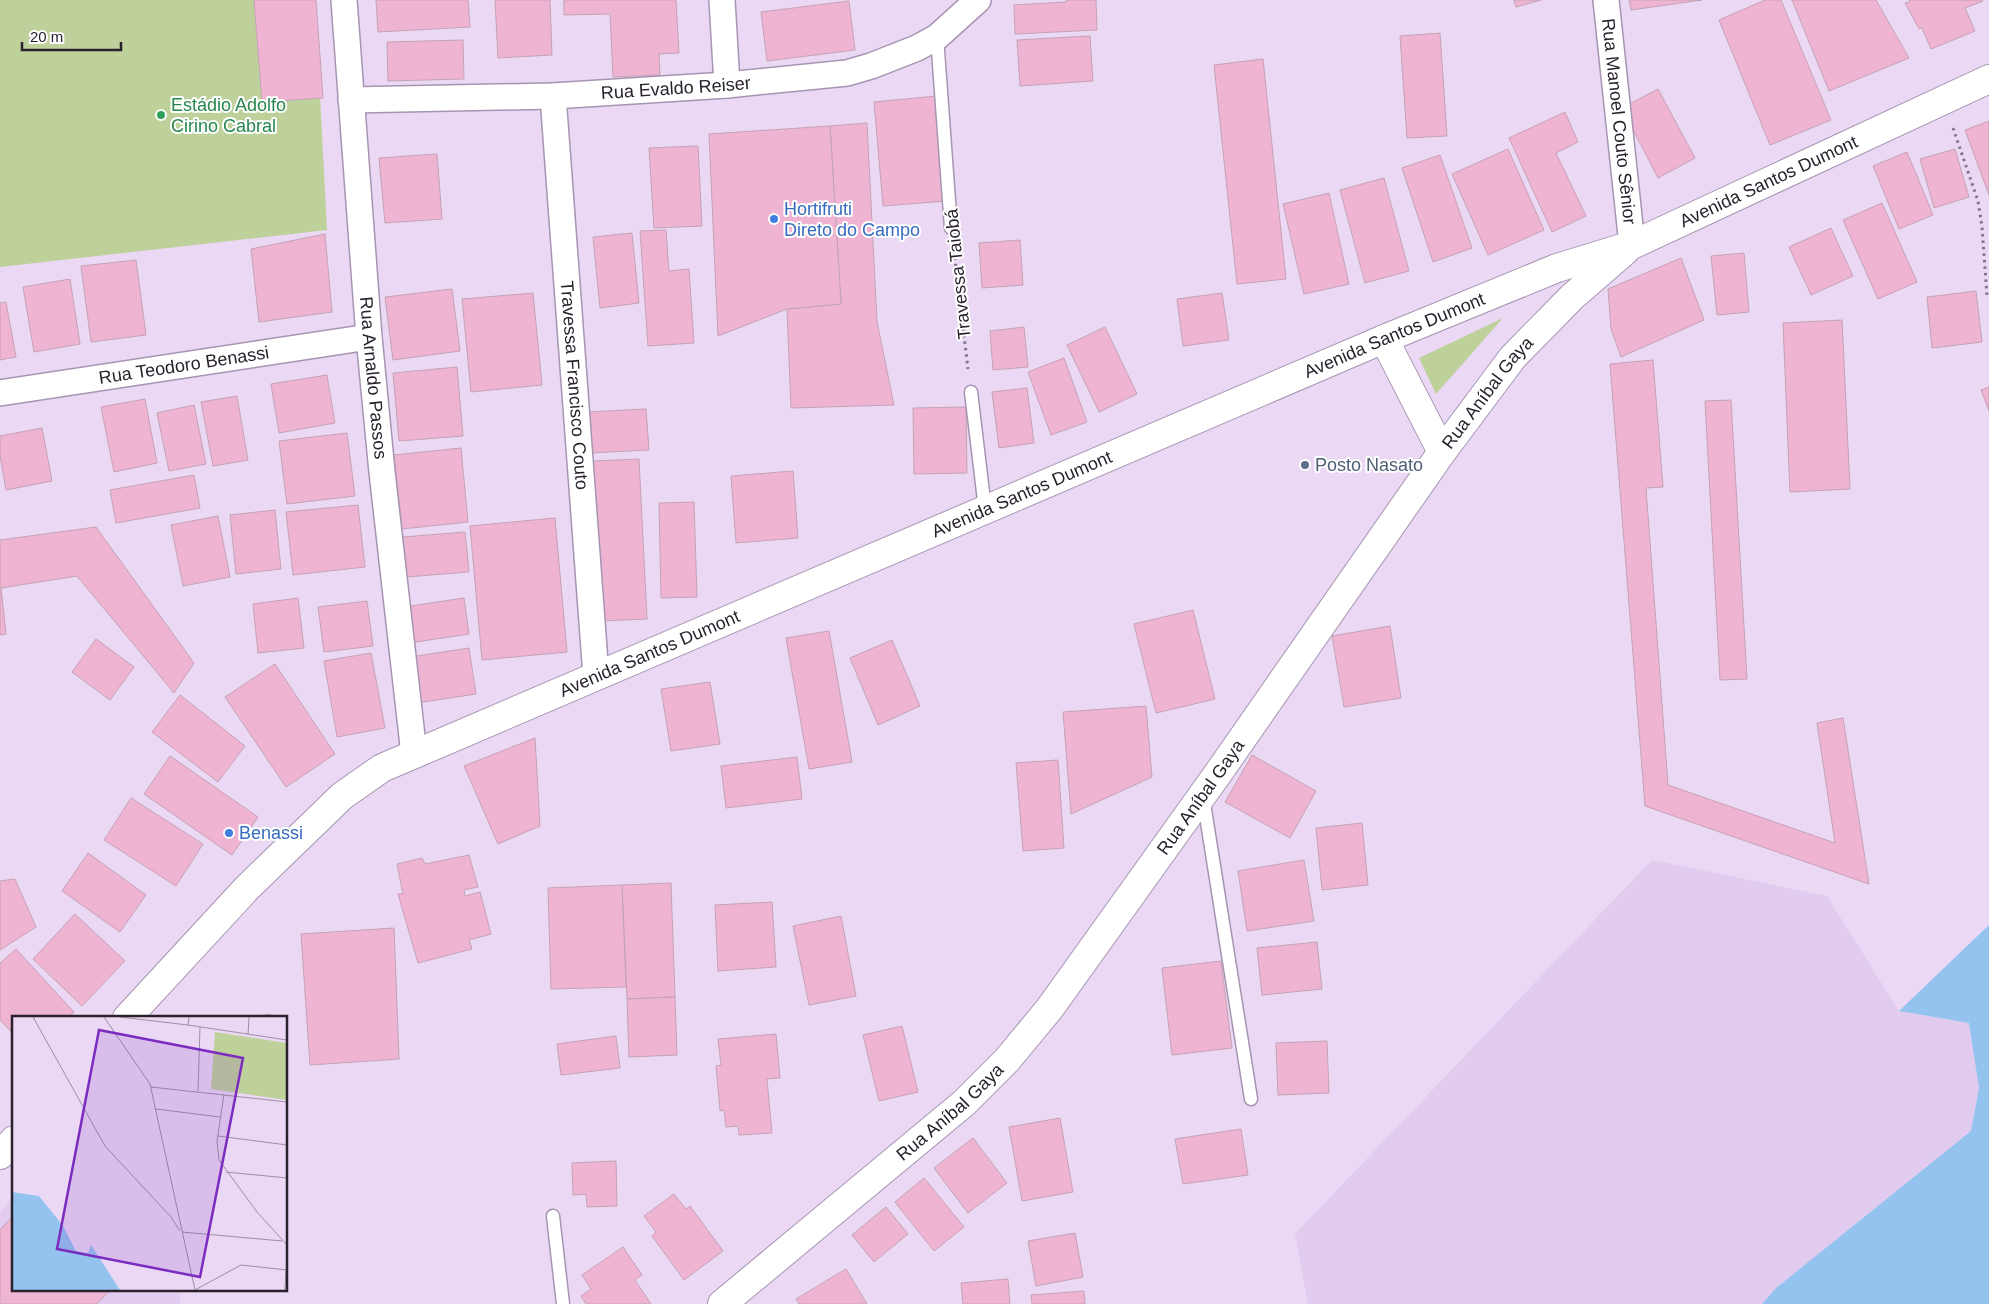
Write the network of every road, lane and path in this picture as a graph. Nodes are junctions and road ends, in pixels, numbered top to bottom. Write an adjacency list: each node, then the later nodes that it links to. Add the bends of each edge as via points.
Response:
1 (344, 0): 10 (street, Rua Arnaldo Passos)
2 (722, 0): 7 (street)
3 (978, 0): 5 (street, Rua Evaldo Reiser)
4 (1606, 0): 12 (street, Rua Manoel Couto Sênior)
5 (937, 38): 7 (street, Rua Evaldo Reiser, via 847,73); 11 (lane, Travessa Taiobá)
6 (1989, 79): 9 (main road, Avenida Santos Dumont)
7 (728, 85): 8 (street, Rua Evaldo Reiser)
8 (553, 96): 10 (street, Rua Evaldo Reiser); 20 (street, Travessa Francisco Couto)
9 (1944, 99): 12 (main road, Avenida Santos Dumont); 13 (path, via 1978,201)
10 (351, 100): 14 (street, Rua Arnaldo Passos)
11 (951, 228): 16 (path, Travessa Taiobá)
12 (1632, 245): 15 (main road, Avenida Santos Dumont, via 1557,268); 18 (main road, Rua Aníbal Gaya, via 1572,297 1513,357)
13 (1987, 296)
14 (369, 337): 17 (street, Rua Teodoro Benassi); 21 (street, Rua Arnaldo Passos)
15 (1384, 339): 18 (main road); 19 (main road, Avenida Santos Dumont)
16 (971, 392): 19 (lane)
17 (0, 393)
18 (1442, 452): 22 (main road, Rua Aníbal Gaya)
19 (985, 510): 20 (main road, Avenida Santos Dumont)
20 (596, 676): 21 (main road, Avenida Santos Dumont)
21 (414, 754): 23 (main road, Avenida Santos Dumont, via 382,768 342,796 248,888)
22 (1202, 795): 24 (lane); 29 (main road, Rua Aníbal Gaya, via 1050,1008 1007,1060 964,1103 887,1169)
23 (129, 1016)
24 (1251, 1099)
25 (12, 1142): 26 (main road)
26 (0, 1155)
27 (553, 1216): 28 (lane)
28 (563, 1304)
29 (722, 1304)

